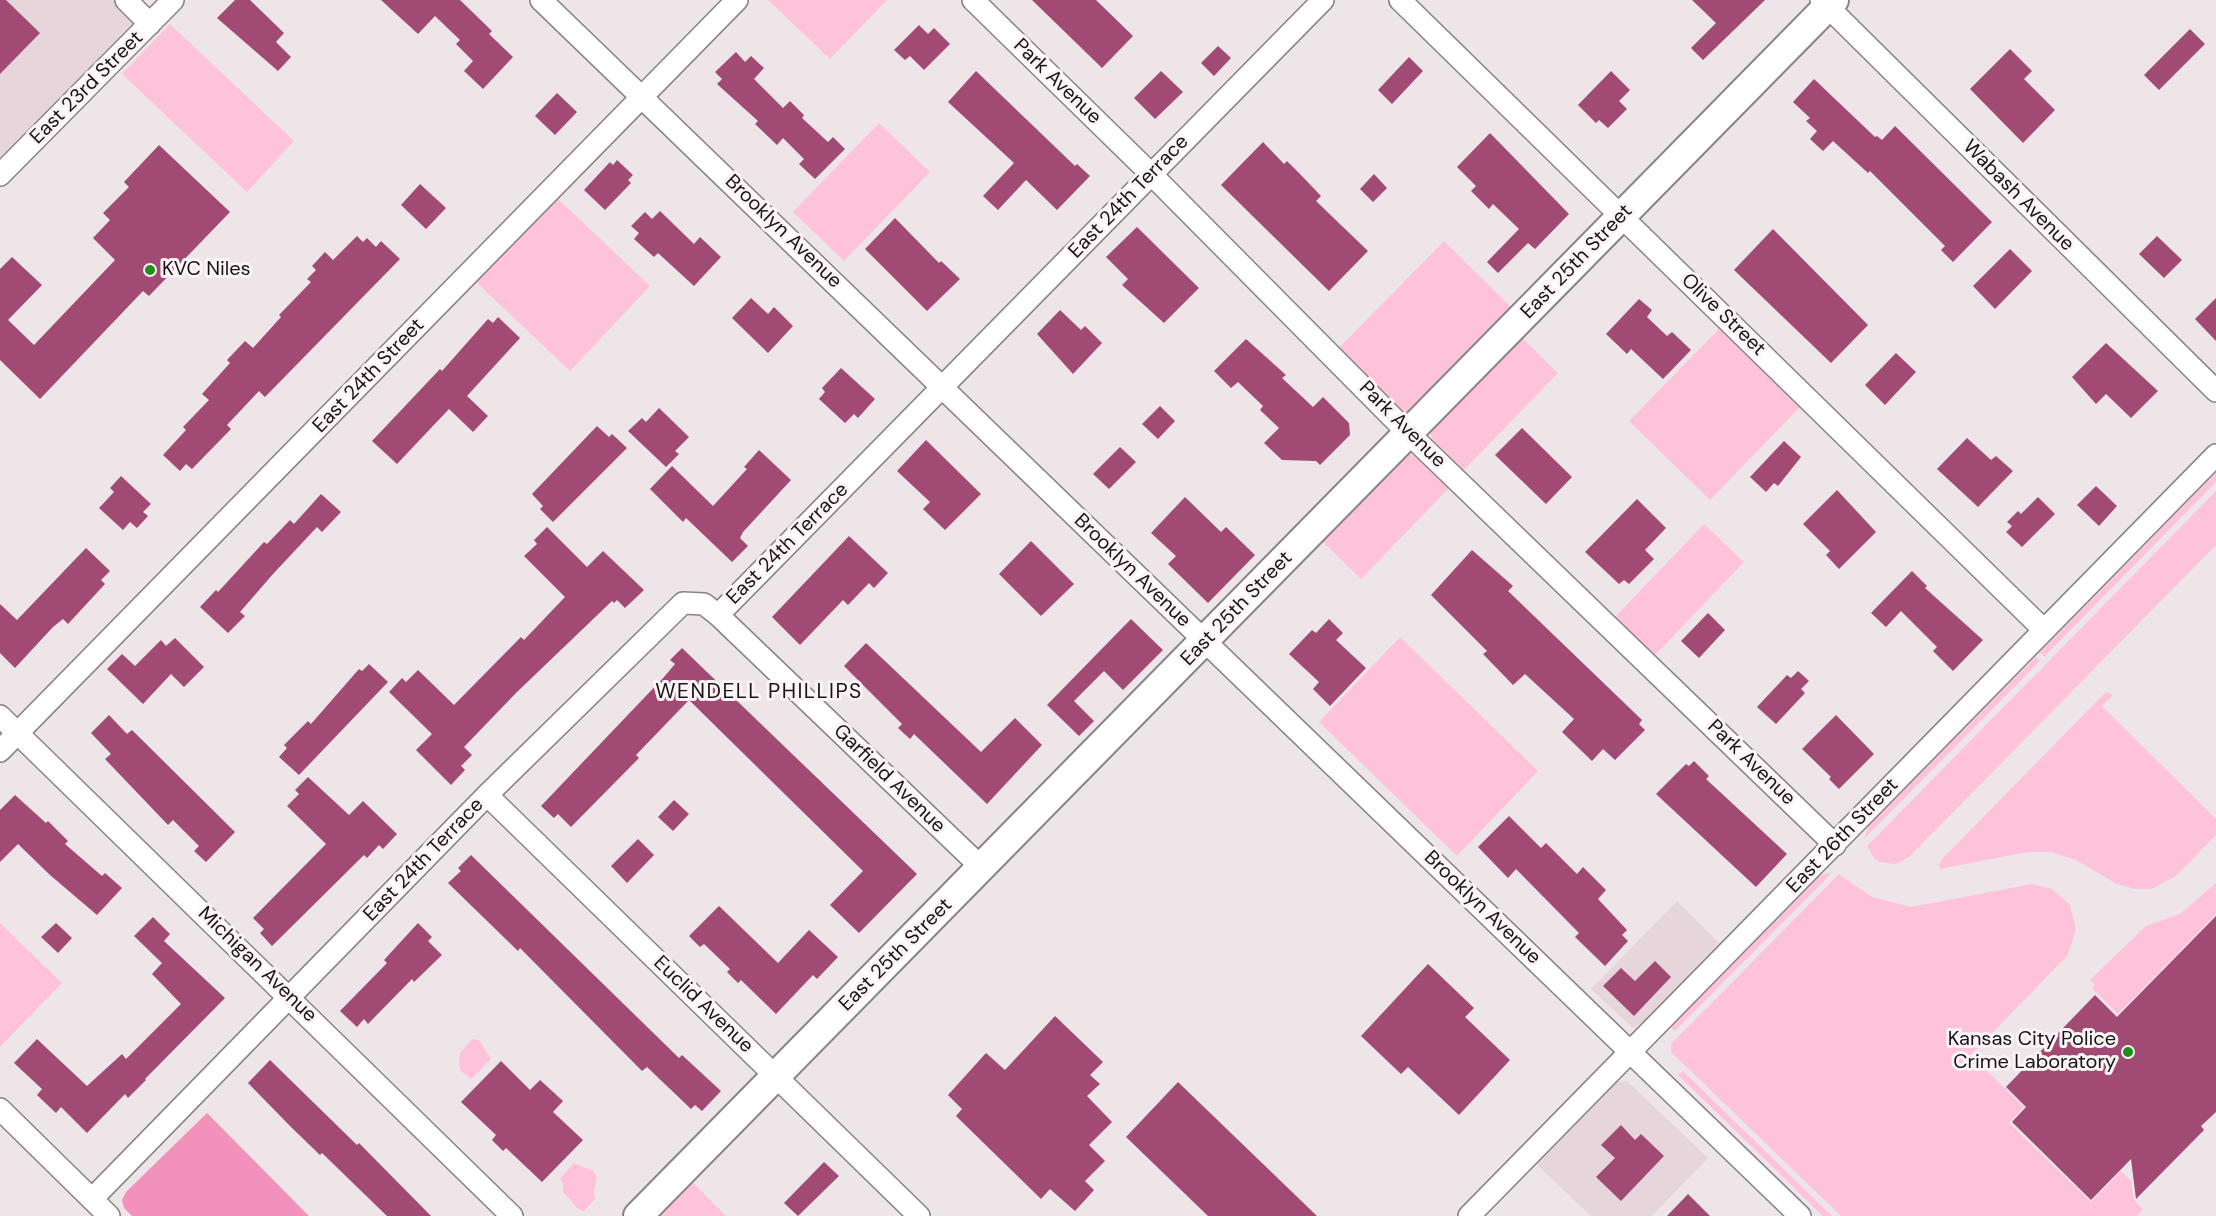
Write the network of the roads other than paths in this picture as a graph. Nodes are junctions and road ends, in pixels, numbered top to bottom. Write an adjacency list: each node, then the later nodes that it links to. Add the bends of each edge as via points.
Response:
1 (126, 0): 9 (street)
2 (173, 0): 9 (street, East 23rd Street)
3 (542, 0): 10 (street, Brooklyn Avenue)
4 (737, 0): 10 (street, East 24th Street)
5 (973, 0): 12 (street, Park Avenue)
6 (1323, 0): 12 (street, East 24th Terrace)
7 (1400, 0): 13 (street, Olive Street)
8 (1828, 2): 13 (street, East 25th Street); 15 (street, Wabash Avenue)
9 (150, 24): 11 (street, East 23rd Street)
10 (642, 97): 14 (street, Brooklyn Avenue); 22 (street, East 24th Street)
11 (0, 175)
12 (1152, 175): 14 (street, East 24th Terrace); 16 (street, Park Avenue)
13 (1622, 216): 16 (street, East 25th Street); 19 (street, Olive Street)
14 (944, 388): 18 (street, East 24th Terrace); 20 (street, Brooklyn Avenue)
15 (2216, 391)
16 (1408, 433): 20 (street, East 25th Street); 25 (street, Park Avenue)
17 (2216, 455): 19 (street, East 26th Street)
18 (718, 615): 24 (street, East 24th Terrace, via 704,604 683,603); 26 (street, Garfield Avenue)
19 (2044, 630): 25 (street, East 26th Street)
20 (1205, 642): 26 (street, East 25th Street); 28 (street, Brooklyn Avenue)
21 (0, 716): 22 (street, Michigan Avenue)
22 (17, 733): 23 (street, East 24th Street); 27 (street, Michigan Avenue)
23 (0, 752)
24 (487, 795): 27 (street, East 24th Terrace); 29 (street, Euclid Avenue)
25 (1835, 845): 28 (street, East 26th Street)
26 (982, 868): 29 (street, East 25th Street)
27 (290, 997): 31 (street, East 24th Terrace); 32 (street, Michigan Avenue)
28 (1631, 1053): 35 (street, East 26th Street); 36 (street, Brooklyn Avenue)
29 (776, 1076): 33 (street, East 25th Street); 34 (street, Euclid Avenue)
30 (0, 1109): 31 (street)
31 (102, 1211)
32 (512, 1216)
33 (638, 1216)
34 (919, 1216)
35 (1469, 1216)
36 (1800, 1216)

